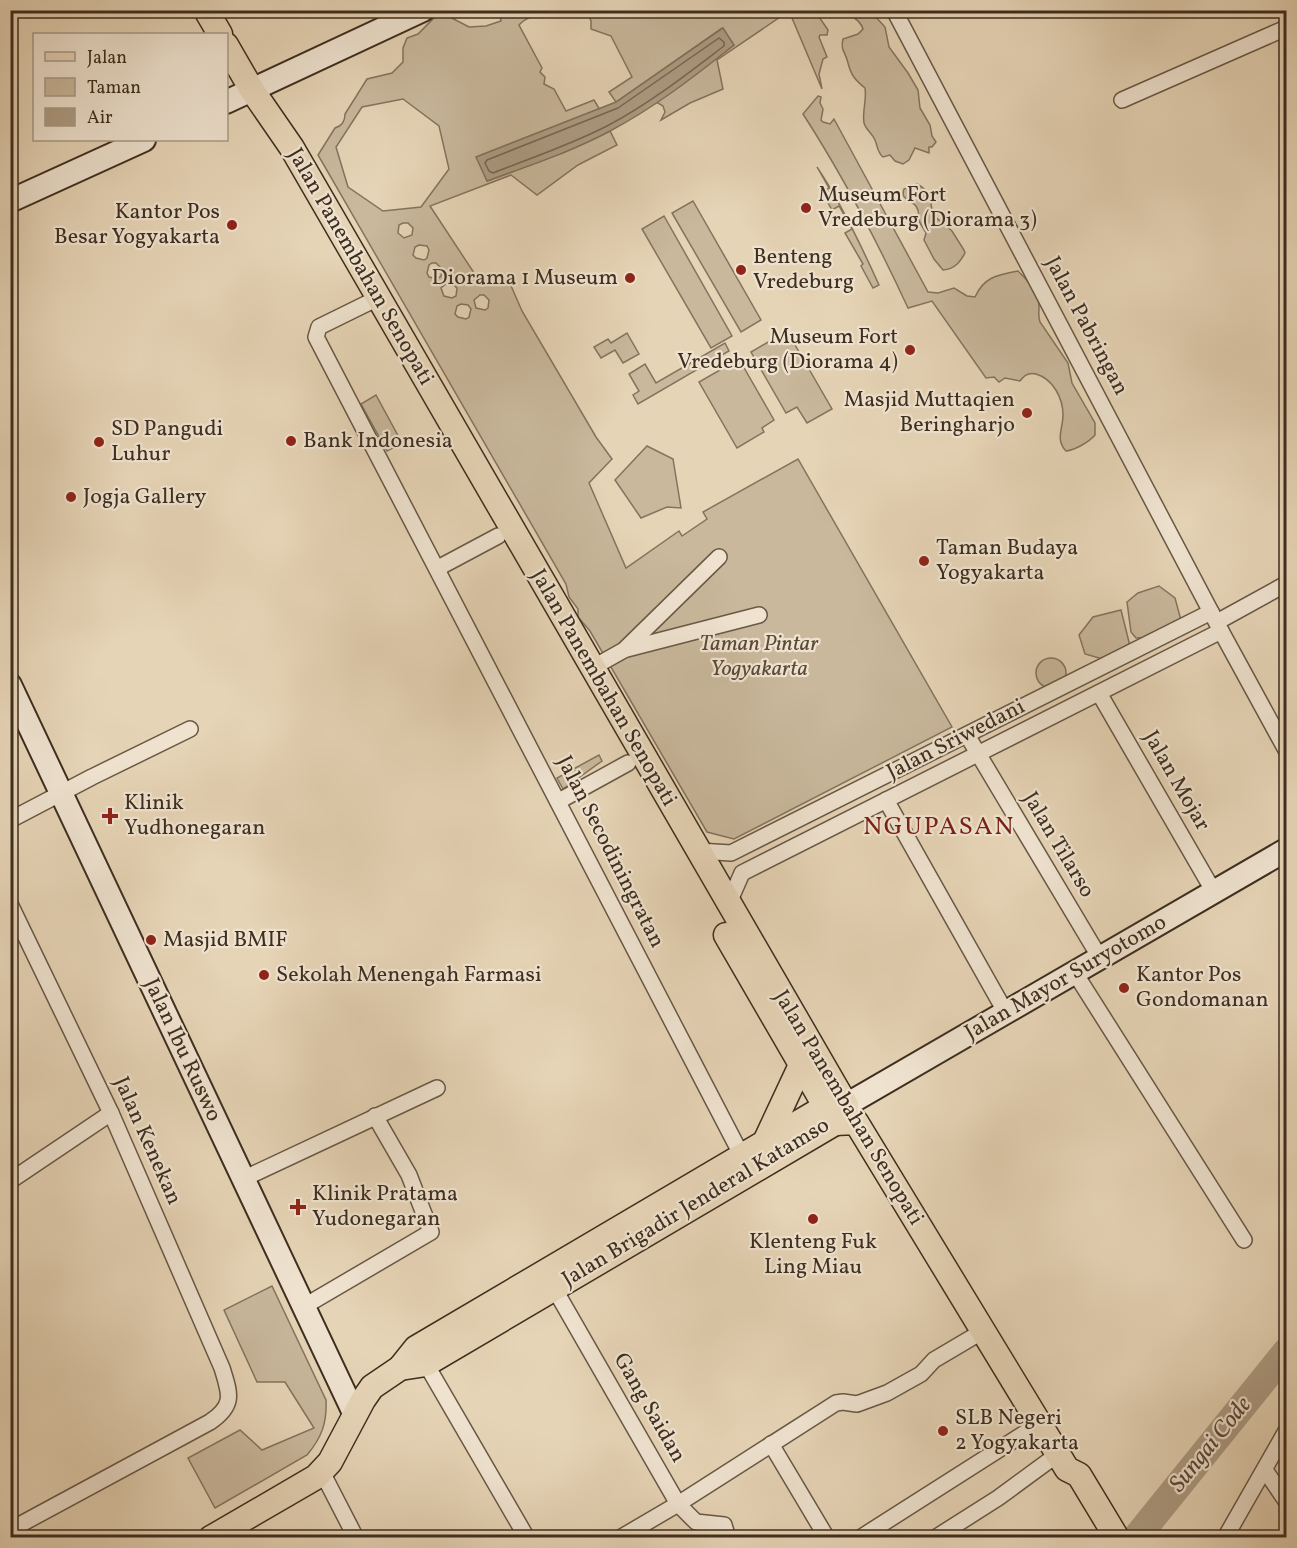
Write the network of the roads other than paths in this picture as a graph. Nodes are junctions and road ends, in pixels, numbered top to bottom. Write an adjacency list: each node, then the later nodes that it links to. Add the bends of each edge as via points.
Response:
1 (206, 10): 5 (main road)
2 (423, 10): 7 (street)
3 (894, 10): 18 (street, Jalan Pabringan)
4 (1287, 28): 8 (street)
5 (219, 33)
6 (228, 48): 7 (main road, Jalan Panembahan Senopati)
7 (252, 90): 9 (street); 12 (main road, Jalan Panembahan Senopati, via 292,148)
8 (1122, 100)
9 (228, 101)
10 (142, 141): 11 (street)
11 (10, 201)
12 (372, 301): 13 (main road, Jalan Panembahan Senopati); 15 (street, Jalan Secodiningratan, via 319,327 316,337); 20 (main road, Jalan Panembahan Senopati)
13 (498, 536): 15 (street); 29 (main road, Jalan Panembahan Senopati)
14 (719, 557): 19 (street)
15 (438, 568): 32 (street, Jalan Secodiningratan)
16 (1287, 584): 18 (street, Jalan Sriwedani)
17 (759, 615): 19 (street)
18 (1216, 622): 22 (street, Jalan Sriwedani); 23 (street, Jalan Sriwedani); 27 (street, Jalan Pabringan)
19 (624, 650): 20 (street)
20 (592, 668): 34 (main road, Jalan Panembahan Senopati)
21 (10, 685): 30 (street, Jalan Ibu Ruswo)
22 (1065, 685): 24 (street); 26 (street, Jalan Sriwedani)
23 (1099, 693): 24 (street, Jalan Sriwedani); 38 (street, Jalan Mojar)
24 (1076, 704): 28 (street, Jalan Sriwedani)
25 (190, 729): 30 (street)
26 (967, 735): 28 (street, Jalan Tilarso); 35 (street, Jalan Sriwedani)
27 (1287, 750)
28 (978, 754): 31 (street, Jalan Sriwedani); 41 (street, Jalan Tilarso)
29 (628, 763): 32 (street); 44 (main road, Jalan Panembahan Senopati)
30 (62, 794): 33 (street); 51 (street, Jalan Ibu Ruswo)
31 (886, 800): 37 (street, Jalan Sriwedani); 43 (street)
32 (559, 801): 50 (street, Jalan Secodiningratan)
33 (10, 820)
34 (698, 851): 35 (street); 40 (main road, Jalan Panembahan Senopati)
35 (731, 853): 37 (street)
36 (1285, 854): 38 (street, Jalan Mayor Suryotomo)
37 (742, 873): 40 (street)
38 (1214, 892): 41 (street, Jalan Mayor Suryotomo)
39 (10, 904): 46 (street, Jalan Kenekan)
40 (728, 904): 47 (main road, Jalan Panembahan Senopati)
41 (1100, 958): 42 (street, Jalan Mayor Suryotomo)
42 (1075, 973): 43 (street, Jalan Mayor Suryotomo); 53 (street)
43 (1006, 1013): 47 (street, Jalan Mayor Suryotomo)
44 (801, 1065): 47 (main road, Jalan Panembahan Senopati); 49 (main road)
45 (437, 1088): 48 (street)
46 (111, 1113): 52 (street); 69 (street, Jalan Kenekan, via 222,1368 228,1400 222,1414 210,1422)
47 (840, 1114): 49 (main road, Jalan Brigadir Jenderal Katamso); 54 (main road, Jalan Brigadir Jenderal Katamso); 56 (main road, Jalan Panembahan Senopati)
48 (375, 1116): 51 (street); 55 (street, via 410,1175 431,1232)
49 (765, 1142): 50 (main road, Jalan Brigadir Jenderal Katamso)
50 (742, 1156): 58 (main road, Jalan Brigadir Jenderal Katamso, via 416,1348)
51 (243, 1179): 55 (street, Jalan Ibu Ruswo)
52 (10, 1181)
53 (1244, 1240)
54 (554, 1288): 57 (main road, Jalan Brigadir Jenderal Katamso); 67 (street, Gang Saidan)
55 (303, 1307): 59 (street, Jalan Ibu Ruswo)
56 (983, 1331): 60 (main road, Jalan Panembahan Senopati); 62 (street, via 886,1393 857,1404 840,1402)
57 (426, 1364): 58 (main road, Jalan Brigadir Jenderal Katamso); 73 (street)
58 (400, 1368): 59 (main road, Jalan Brigadir Jenderal Katamso, via 372,1386)
59 (355, 1415): 65 (main road, Jalan Brigadir Jenderal Katamso)
60 (1040, 1424): 63 (main road, Jalan Panembahan Senopati); 76 (street)
61 (1287, 1431): 64 (street)
62 (771, 1444): 67 (street); 75 (street)
63 (1062, 1461): 68 (main road, Jalan Panembahan Senopati, via 1079,1475); 77 (street)
64 (1265, 1470): 66 (street); 80 (street)
65 (322, 1472): 71 (main road, Jalan Brigadir Jenderal Katamso); 72 (street)
66 (1287, 1501)
67 (678, 1504): 70 (street, Gang Saidan, via 696,1522); 74 (street)
68 (1089, 1505): 78 (main road); 79 (main road)
69 (10, 1530)
70 (726, 1531)
71 (211, 1538)
72 (356, 1538)
73 (527, 1538)
74 (620, 1538)
75 (827, 1538)
76 (860, 1538)
77 (935, 1538)
78 (1100, 1538)
79 (1117, 1538)
80 (1225, 1538)

